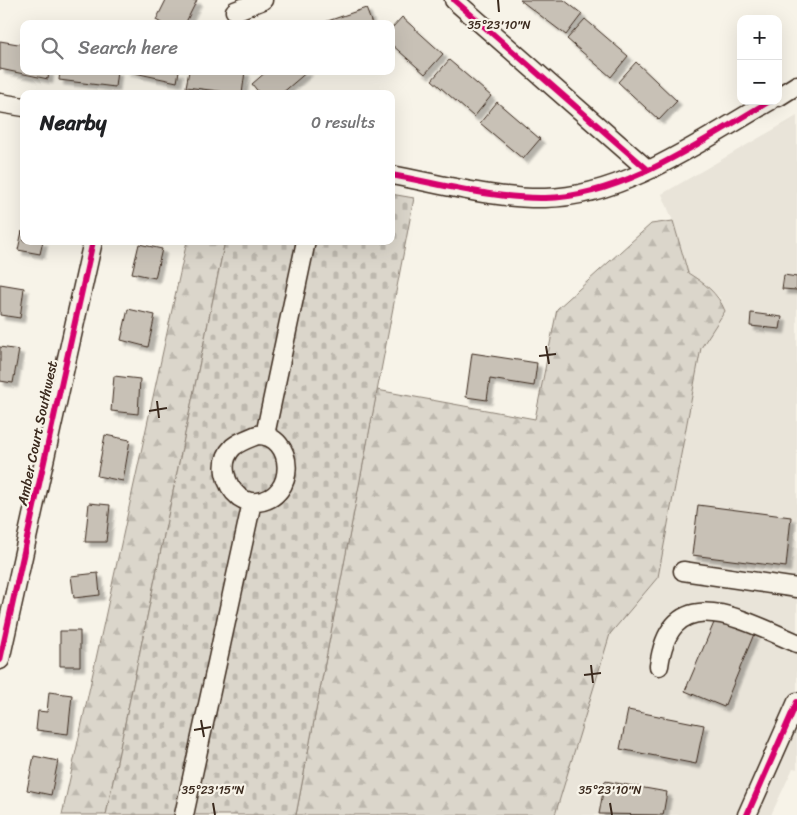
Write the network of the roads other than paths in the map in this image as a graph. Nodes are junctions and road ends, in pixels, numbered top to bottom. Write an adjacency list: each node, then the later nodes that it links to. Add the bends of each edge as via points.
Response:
1 (263, 0): 3 (street)
2 (454, 0): 9 (street)
3 (235, 11)
4 (797, 85): 5 (street)
5 (782, 94)
6 (0, 103): 8 (street)
7 (763, 105): 9 (street)
8 (20, 106)
9 (647, 169): 10 (street, via 594,191 547,198 514,197)
10 (395, 177)
11 (92, 245): 18 (street, Amber Court Southwest)
12 (305, 245): 13 (street)
13 (265, 435): 14 (street, via 281,447 287,468 286,478 275,494 265,501); 14 (street, via 240,442 226,459 226,479 230,488 243,500)
14 (252, 502): 21 (street)
15 (683, 571): 16 (street)
16 (797, 588)
17 (797, 643): 19 (street, via 709,611 683,616 671,628 662,645)
18 (0, 660)
19 (659, 666)
20 (797, 702): 22 (street)
21 (184, 815)
22 (747, 815)

